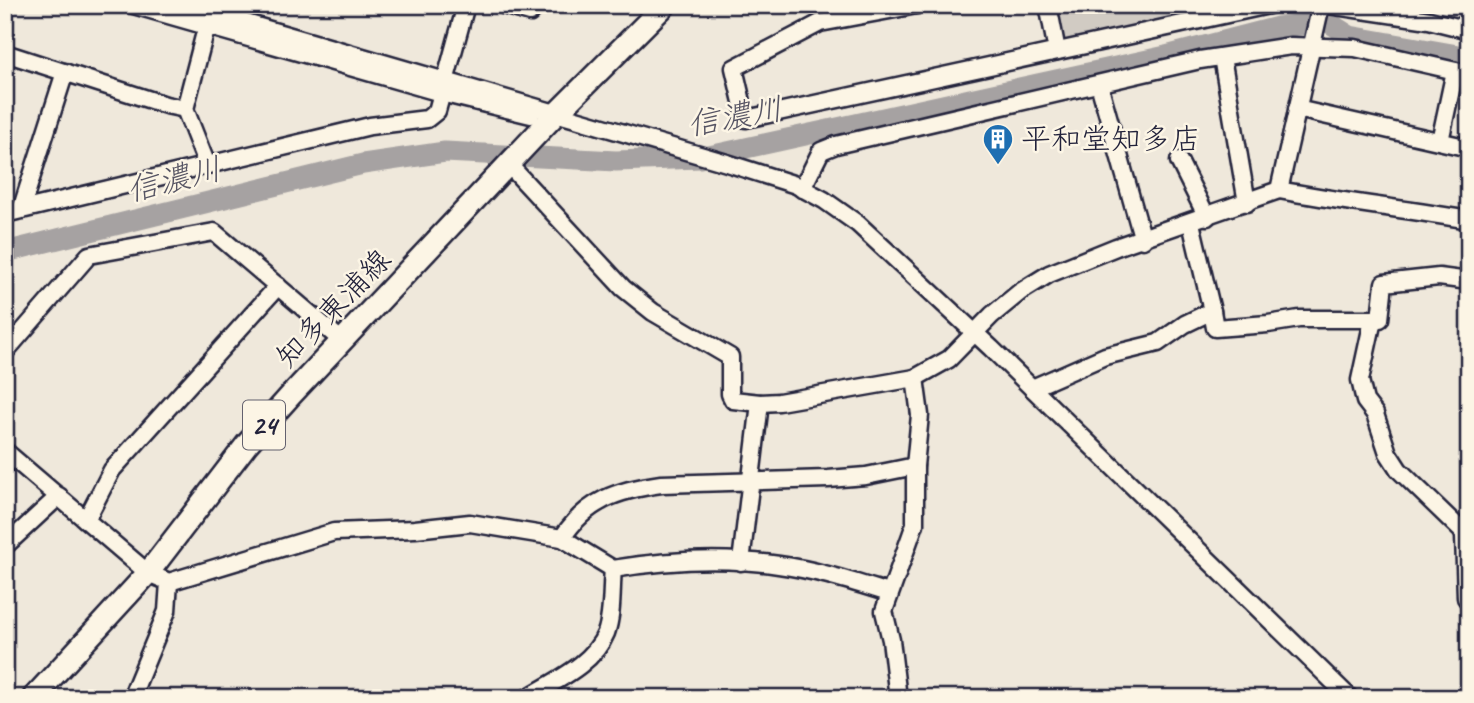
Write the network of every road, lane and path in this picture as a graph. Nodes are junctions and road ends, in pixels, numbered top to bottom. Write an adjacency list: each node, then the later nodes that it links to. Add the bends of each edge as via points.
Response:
1 (133, 5): 12 (street)
2 (184, 5): 12 (street)
3 (466, 5): 21 (street)
4 (503, 5): 5 (street, via 530,13)
5 (537, 5)
6 (665, 5): 24 (main road, 知多東浦線 / 24)
7 (917, 5): 15 (street, via 820,23 734,68 746,119)
8 (1048, 5): 15 (street)
9 (1269, 5): 11 (street)
10 (1324, 6): 13 (street); 14 (street)
11 (1200, 13): 15 (street)
12 (209, 15): 21 (street); 22 (street)
13 (1469, 30)
14 (1313, 39): 17 (street); 19 (street); 23 (street)
15 (1057, 51)
16 (5, 53): 18 (street)
17 (1222, 57): 20 (street); 32 (street)
18 (65, 72): 22 (street); 33 (street)
19 (1462, 72): 25 (street)
20 (1099, 84): 30 (street, via 825,148); 37 (street)
21 (443, 86): 24 (street); 28 (street, via 437,111 427,119 370,126)
22 (186, 109): 28 (street)
23 (1297, 109): 25 (street); 31 (street)
24 (554, 116): 29 (main road, 知多東浦線 / 24); 30 (street, via 645,138)
25 (1440, 141): 26 (street)
26 (1469, 148)
27 (1180, 161): 34 (street)
28 (207, 165): 33 (street)
29 (510, 166): 43 (main road, 知多東浦線 / 24); 47 (street, via 623,288 653,312 730,357 733,400)
30 (802, 189): 42 (street, via 858,224)
31 (1279, 190): 32 (street); 35 (street)
32 (1247, 203): 34 (street)
33 (13, 212)
34 (1207, 217): 36 (street)
35 (1469, 220)
36 (1191, 223): 37 (street); 40 (street)
37 (1143, 240): 42 (street, via 1049,274 1020,292)
38 (1469, 281): 41 (street, via 1439,277 1384,282 1380,319)
39 (278, 286): 43 (street); 44 (street, via 214,232 89,255); 52 (street, via 112,470)
40 (1212, 311): 41 (street, via 1215,328 1299,320); 46 (street, via 1158,343 1105,356)
41 (1373, 320): 60 (street, via 1360,380 1364,401 1375,414 1399,470 1462,531)
42 (974, 334): 45 (street, via 949,359); 46 (street)
43 (342, 341): 57 (main road, 知多東浦線 / 24, via 247,444)
44 (5, 352)
45 (915, 378): 47 (street); 49 (street, via 920,415)
46 (1031, 388): 65 (street)
47 (760, 403): 50 (street)
48 (5, 451): 51 (street)
49 (915, 466): 50 (street, via 866,476); 59 (street, via 915,524)
50 (752, 481): 53 (street, via 627,489 586,509); 55 (street)
51 (59, 496): 52 (street); 54 (street)
52 (86, 520): 57 (street)
53 (562, 538): 56 (street); 58 (street, via 470,523 334,532)
54 (5, 546)
55 (741, 562): 56 (street, via 656,562); 59 (street, via 779,565)
56 (613, 569): 63 (street, via 609,621 601,643 579,666)
57 (148, 573): 58 (street); 61 (main road, 知多東浦線 / 24)
58 (170, 582): 62 (street, via 167,611)
59 (889, 593): 64 (street, via 884,611)
60 (1469, 601)
61 (33, 697)
62 (131, 698)
63 (527, 698)
64 (898, 698)
65 (1350, 698)

